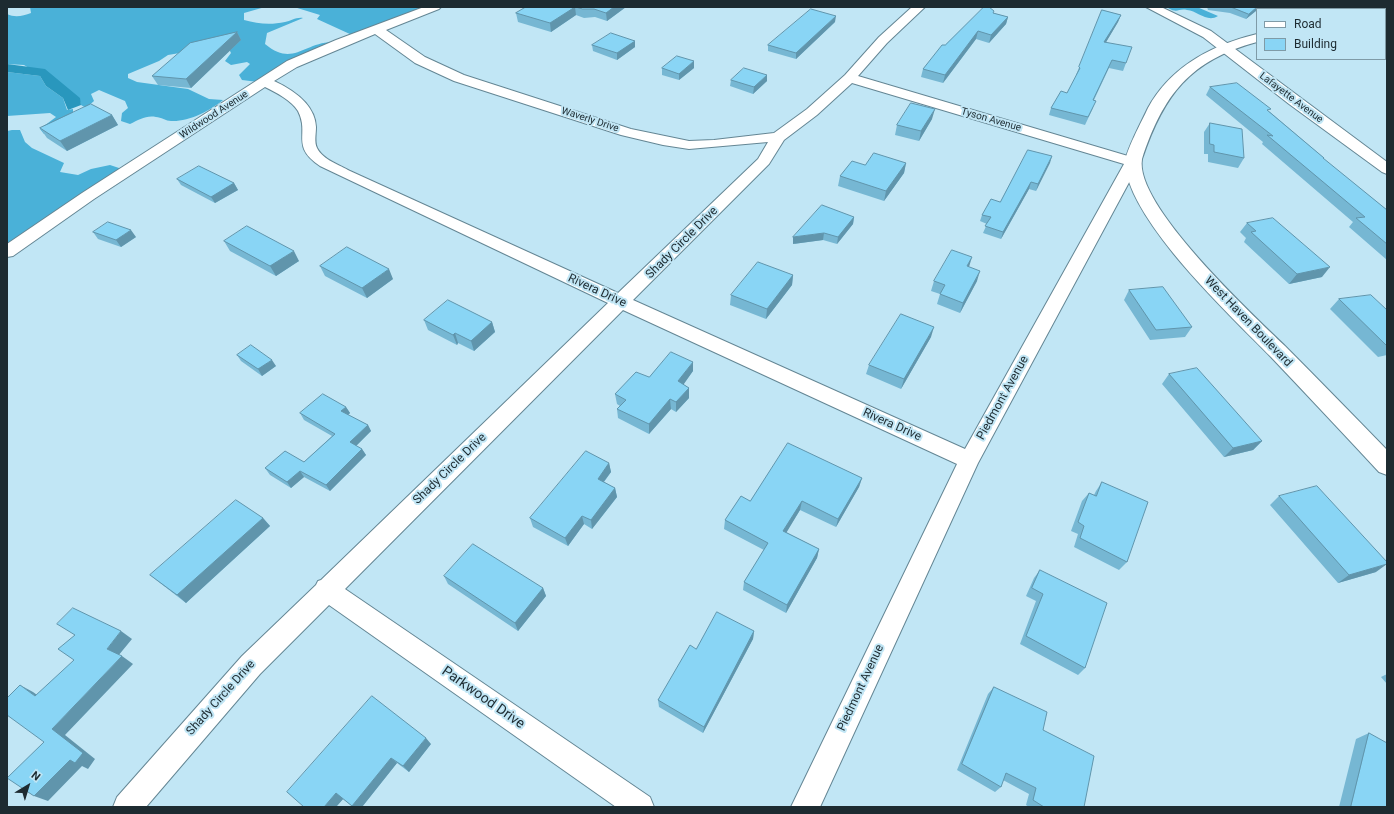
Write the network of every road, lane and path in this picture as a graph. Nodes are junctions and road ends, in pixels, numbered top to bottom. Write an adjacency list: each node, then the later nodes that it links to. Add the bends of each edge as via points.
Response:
1 (435, 7): 4 (street, Wildwood Avenue)
2 (919, 7): 7 (street, via 883,40)
3 (1152, 7): 6 (street, Lafayette Avenue, via 1207,34)
4 (377, 30): 8 (street, Wildwood Avenue, via 292,64); 9 (street, Waverly Drive, via 420,60 459,78 633,134 689,145)
5 (1256, 38): 6 (street, Piedmont Avenue)
6 (1225, 47): 10 (street, Piedmont Avenue, via 1190,69 1159,99); 11 (street, Lafayette Avenue)
7 (850, 78): 9 (street); 10 (street, Tyson Avenue)
8 (265, 82): 12 (street, Wildwood Avenue, via 88,196); 13 (street, Rivera Drive, via 299,103 309,125 310,148 318,158 345,174)
9 (778, 138): 13 (street, Shady Circle Drive, via 764,162)
10 (1133, 162): 14 (street, Piedmont Avenue); 15 (street, West Haven Boulevard, via 1139,187 1153,213 1200,272)
11 (1387, 169)
12 (7, 252)
13 (621, 302): 14 (street, Rivera Drive); 16 (street, Shady Circle Drive)
14 (969, 460): 19 (street, Piedmont Avenue)
15 (1387, 465)
16 (326, 590): 17 (street, Shady Circle Drive, via 251,665); 18 (street, Parkwood Drive)
17 (127, 807)
18 (640, 807)
19 (805, 807)

